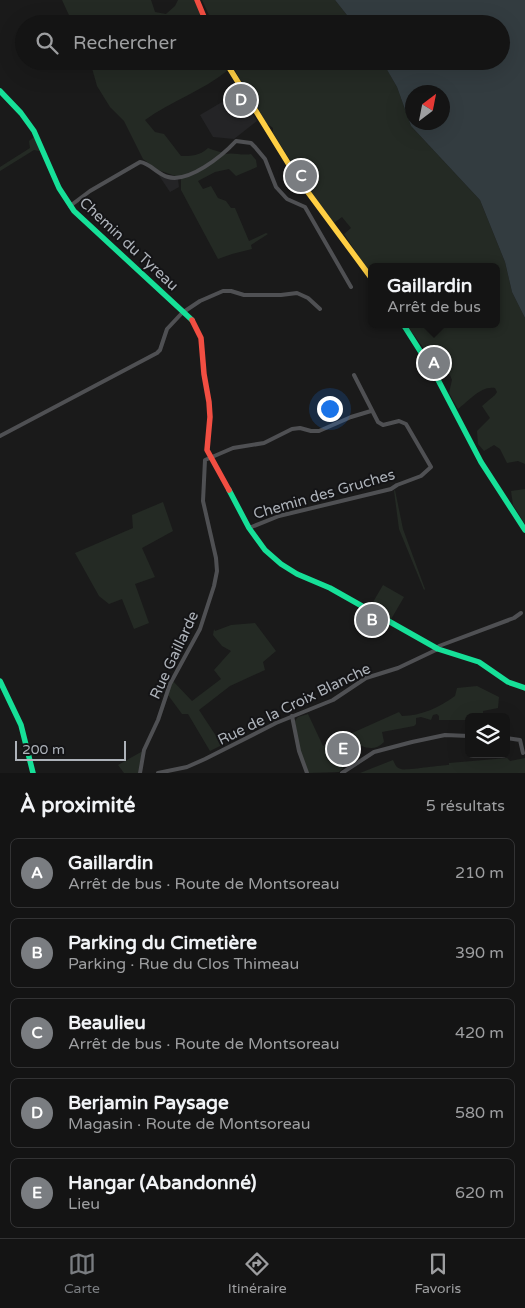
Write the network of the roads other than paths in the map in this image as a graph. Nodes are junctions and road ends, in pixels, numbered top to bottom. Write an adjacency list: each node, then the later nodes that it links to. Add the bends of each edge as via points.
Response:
1 (196, 0): 2 (street)
2 (203, 15)
3 (231, 70): 6 (street, via 296,176)
4 (0, 91): 5 (street, Chemin du Tyreau, via 34,131)
5 (70, 206): 7 (street, via 140,162 166,177 181,177 191,175 236,141 252,144 264,156 274,184 281,193 305,207); 9 (street, Chemin du Tyreau)
6 (368, 274)
7 (351, 287)
8 (320, 308): 9 (street, via 297,294 244,295 227,290)
9 (183, 312): 13 (street, via 167,329 157,353); 14 (street, Chemin du Tyreau, via 197,326 201,341 210,412 206,447)
10 (406, 328): 16 (street, via 433,370 481,462)
11 (354, 375): 12 (street)
12 (371, 411): 14 (street, via 315,432 296,428 264,443 233,448); 15 (street, Chemin des Gruches, via 383,426 399,421 406,424 431,467 421,476 391,489 280,516)
13 (0, 436)
14 (208, 459): 15 (street); 26 (street, Rue Gaillarde, via 203,501 216,558 214,586 203,624 170,684 144,750)
15 (249, 528): 18 (street, via 265,550 281,564)
16 (525, 530)
17 (520, 613): 18 (street, Rue de la Croix Blanche)
18 (438, 649): 20 (street, via 478,662 508,682); 21 (street, Rue de la Croix Blanche, via 398,668 366,678 333,700)
19 (0, 682): 25 (street, via 21,726)
20 (525, 688)
21 (292, 716): 27 (street, Rue de la Croix Blanche, via 188,767); 28 (street)
22 (465, 736): 29 (street, via 445,735 374,752)
23 (510, 739): 24 (street, via 520,740)
24 (523, 752)
25 (33, 773)
26 (140, 773)
27 (158, 773)
28 (307, 773)
29 (342, 773)

